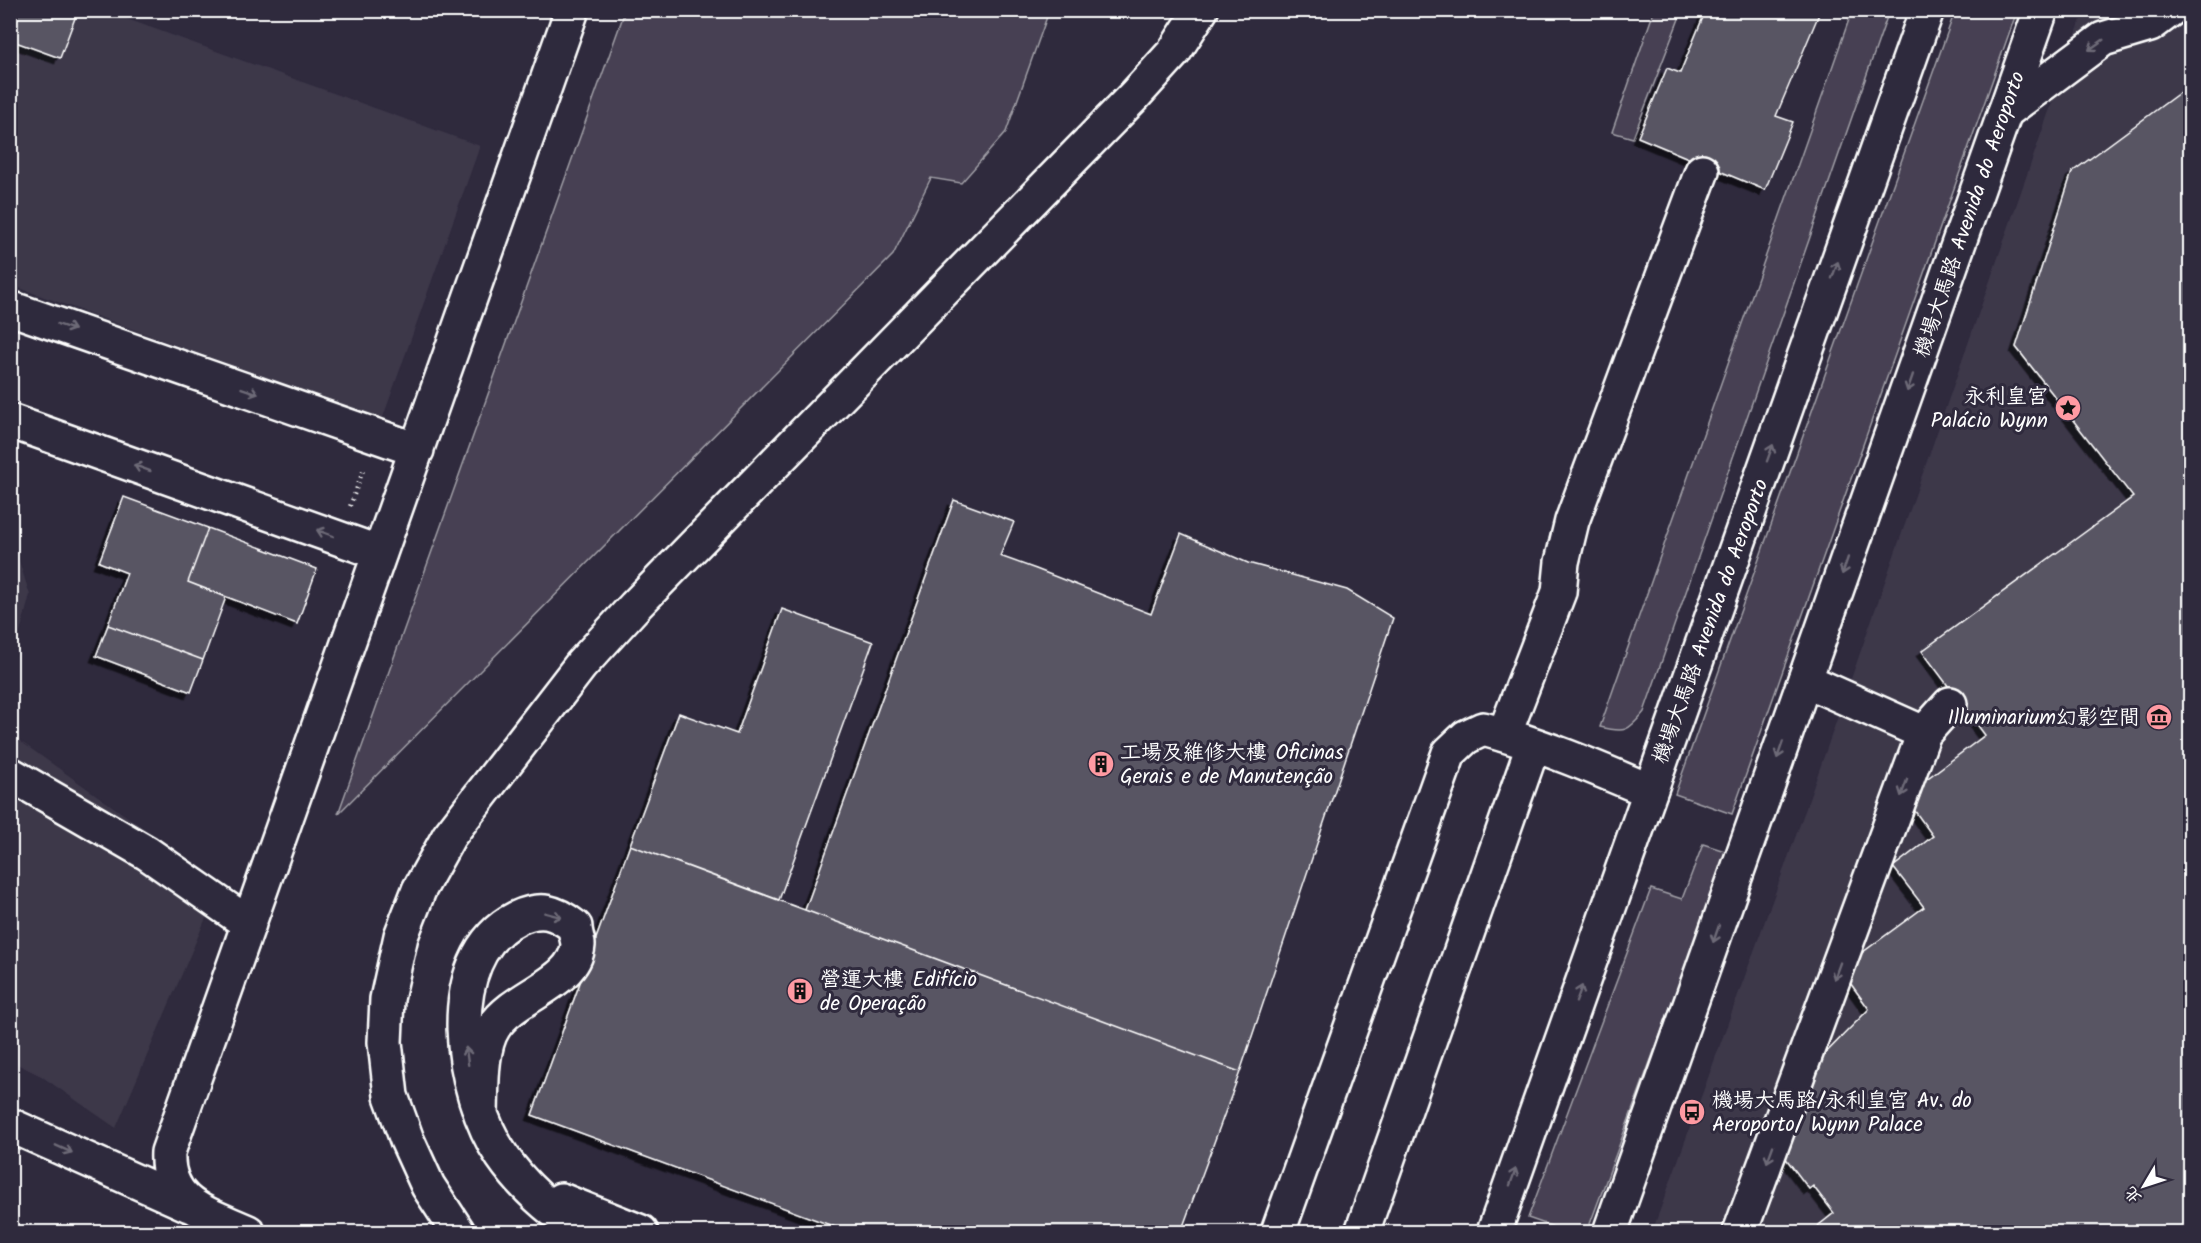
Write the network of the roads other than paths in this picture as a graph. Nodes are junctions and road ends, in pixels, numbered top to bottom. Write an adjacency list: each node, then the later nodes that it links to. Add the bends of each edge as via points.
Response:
1 (572, 10): 10 (main road)
2 (1202, 10): 24 (main road, via 1174,52 1135,95 581,665 449,836 419,890 401,936 387,999 385,1042 391,1096 407,1140)
3 (1927, 10): 17 (main road, 機場大馬路 Avenida do Aeroporto, one-way to 3)
4 (2041, 10): 6 (main road, 機場大馬路 Avenida do Aeroporto)
5 (2159, 15): 6 (main road, one-way to 6, via 2103,39)
6 (2005, 112): 12 (main road, 機場大馬路 Avenida do Aeroporto, one-way to 12)
7 (1702, 171): 15 (main road, via 1572,521 1556,601)
8 (10, 308): 10 (main road, one-way to 10)
9 (10, 421): 11 (main road, one-way to 9)
10 (417, 450): 11 (main road)
11 (380, 553): 18 (main road)
12 (1805, 680): 14 (main road); 30 (main road, 機場大馬路 Avenida do Aeroporto, one-way to 30)
13 (1950, 704): 14 (main road)
14 (1924, 733): 31 (main road, one-way to 31)
15 (1519, 740): 17 (main road); 27 (main road, via 1483,729 1466,737 1449,753); 28 (main road)
16 (11, 777): 18 (main road, via 147,854)
17 (1650, 791): 29 (main road, 機場大馬路 Avenida do Aeroporto, one-way to 17)
18 (249, 924): 22 (main road, via 168,1152 171,1183)
19 (481, 1113): 19 (main road, one-way to 19, via 466,1058 464,1019 468,982 477,958 511,921 532,911 561,915 575,927 578,945 573,960 561,976 524,998 494,1027 487,1043); 21 (main road, via 501,1154)
20 (10, 1125): 22 (main road, one-way to 22)
21 (516, 1174): 25 (main road, via 556,1214); 26 (main road, via 549,1195)
22 (192, 1206): 23 (main road)
23 (248, 1233)
24 (458, 1233)
25 (584, 1233)
26 (641, 1233)
27 (1278, 1233)
28 (1362, 1233)
29 (1494, 1233)
30 (1610, 1233)
31 (1740, 1233)

